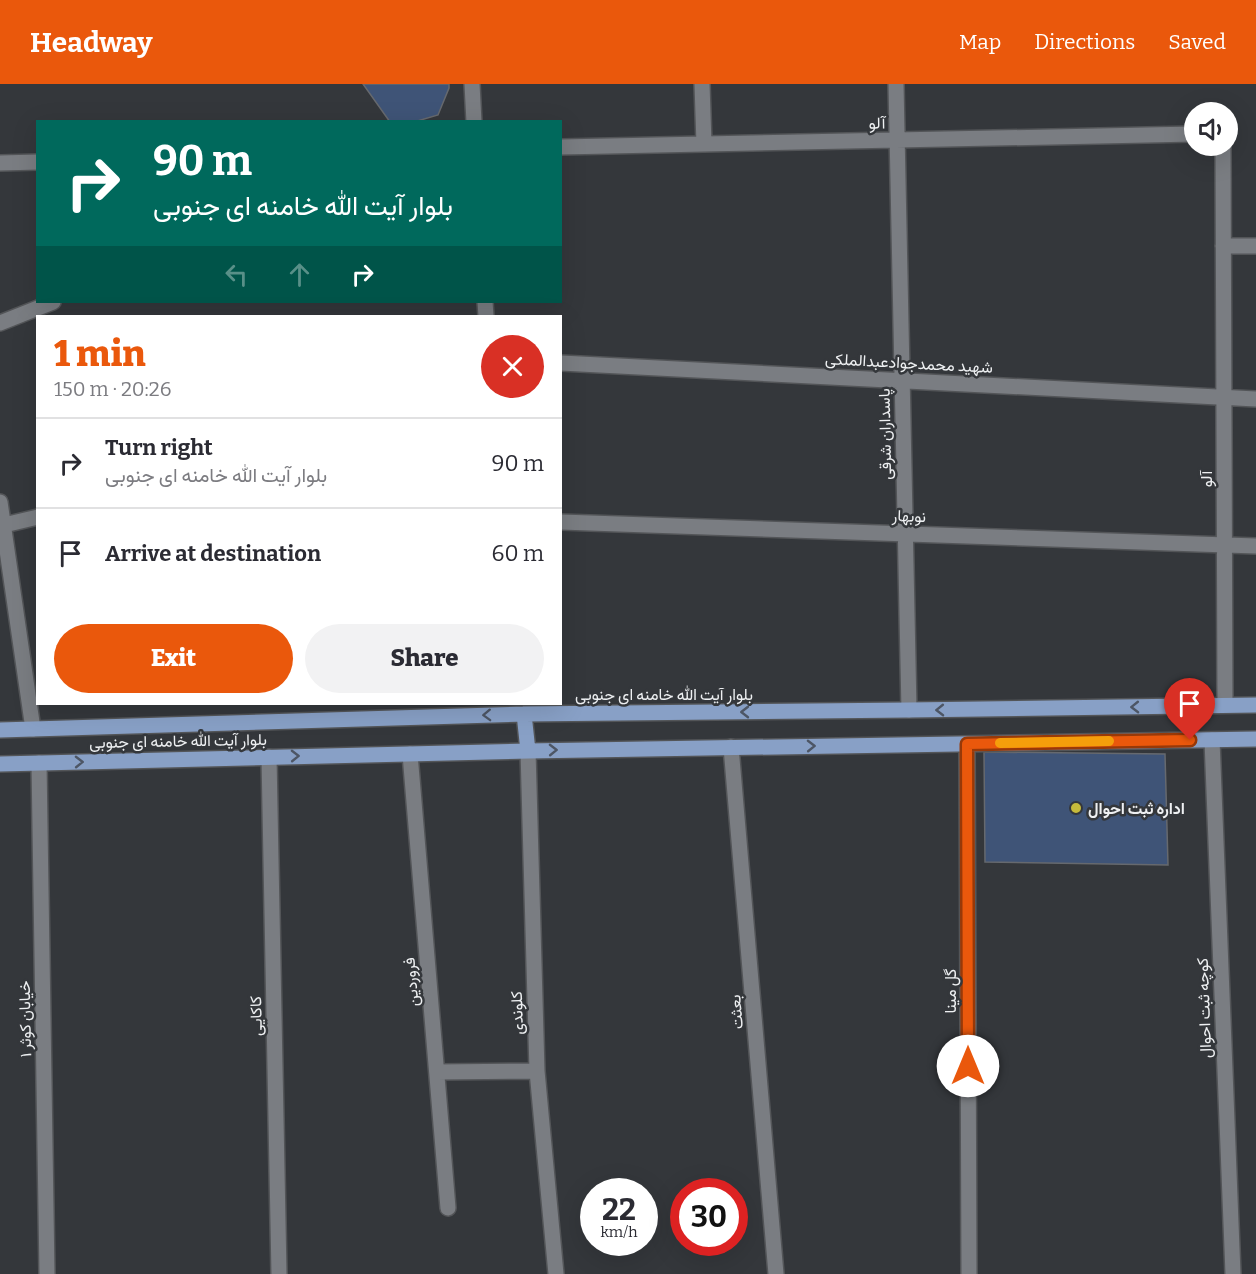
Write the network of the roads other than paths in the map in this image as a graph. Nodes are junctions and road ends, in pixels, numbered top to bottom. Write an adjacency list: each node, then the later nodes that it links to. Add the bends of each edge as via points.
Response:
1 (472, 84): 4 (street)
2 (702, 84): 7 (street)
3 (896, 84): 6 (street, پاسداران شرقی)
4 (474, 120)
5 (1184, 134): 6 (street, آلو)
6 (897, 140): 7 (street, آلو); 17 (street, پاسداران شرقی)
7 (704, 144): 8 (street, آلو)
8 (562, 147)
9 (1223, 156): 12 (street, آلو)
10 (36, 162): 11 (street)
11 (0, 163)
12 (1223, 246): 13 (street); 18 (street, آلو)
13 (1256, 246)
14 (50, 303): 15 (street)
15 (0, 323)
16 (562, 363): 17 (street, شهید محمدجوادعبدالملکی)
17 (902, 381): 18 (street, شهید محمدجوادعبدالملکی); 24 (street, پاسداران شرقی)
18 (1224, 398): 19 (street, شهید محمدجوادعبدالملکی); 25 (street, آلو)
19 (1256, 399)
20 (0, 502): 23 (street)
21 (36, 518): 23 (street)
22 (562, 522): 24 (street, نوبهار)
23 (2, 526): 31 (street)
24 (905, 534): 25 (street, نوبهار); 30 (street, پاسداران شرقی)
25 (1224, 545): 26 (street, نوبهار); 27 (street, آلو)
26 (1256, 546)
27 (1226, 705): 28 (main road, بلوار آیت الله خامنه ای جنوبی); 30 (main road, بلوار آیت الله خامنه ای جنوبی, one-way to 30)
28 (1256, 705)
29 (524, 709): 30 (main road, بلوار آیت الله خامنه ای جنوبی, one-way to 29); 31 (main road, بلوار آیت الله خامنه ای جنوبی, one-way to 31); 37 (main road)
30 (909, 710)
31 (33, 729): 32 (main road, بلوار آیت الله خامنه ای جنوبی)
32 (0, 730)
33 (1256, 739): 34 (main road, بلوار آیت الله خامنه ای جنوبی)
34 (1212, 740): 35 (main road, بلوار آیت الله خامنه ای جنوبی); 50 (street, کوچه ثبت احوال)
35 (967, 744): 36 (main road, بلوار آیت الله خامنه ای جنوبی, one-way to 35); 49 (street, گل مینا)
36 (731, 747): 37 (main road, بلوار آیت الله خامنه ای جنوبی, one-way to 36); 48 (street, بعثت)
37 (528, 751): 38 (main road, بلوار آیت الله خامنه ای جنوبی); 42 (street, کلوندی)
38 (410, 754): 39 (main road, بلوار آیت الله خامنه ای جنوبی, one-way to 38); 43 (street, فروردین)
39 (269, 757): 40 (main road, بلوار آیت الله خامنه ای جنوبی, one-way to 39); 46 (street, کاکایی)
40 (39, 763): 41 (main road, بلوار آیت الله خامنه ای جنوبی); 45 (street, خیابان کوثر ۱)
41 (0, 764)
42 (537, 1071): 43 (street); 47 (street, کلوندی)
43 (436, 1072): 44 (street, فروردین)
44 (448, 1208)
45 (47, 1274)
46 (279, 1274)
47 (556, 1274)
48 (776, 1274)
49 (969, 1274)
50 (1233, 1274)

